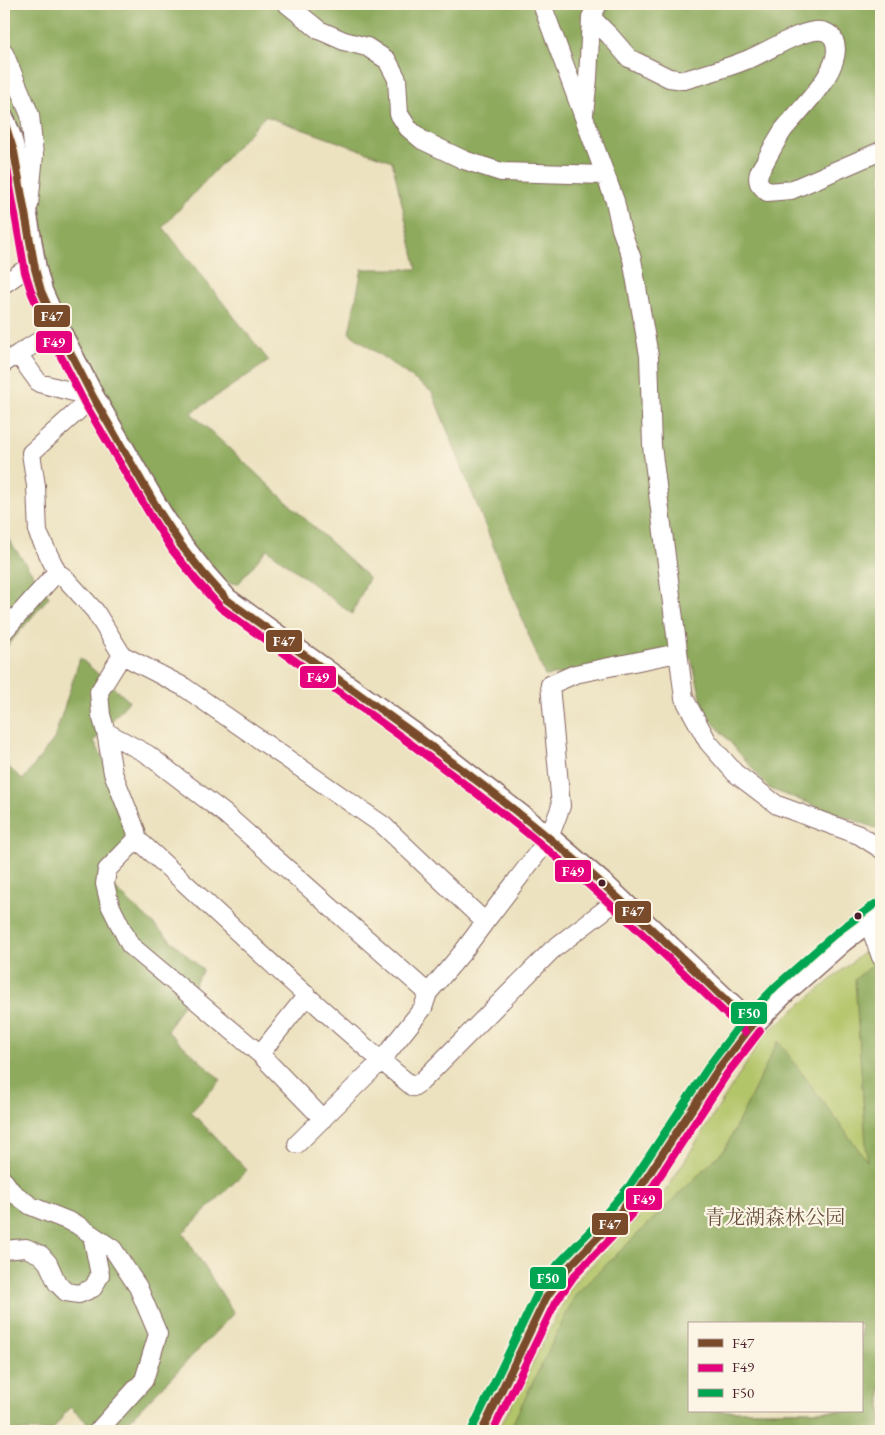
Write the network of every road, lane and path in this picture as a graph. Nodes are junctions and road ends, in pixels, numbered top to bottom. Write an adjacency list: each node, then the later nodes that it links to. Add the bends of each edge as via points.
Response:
1 (287, 4): 8 (street, via 319,30 367,47 387,60 397,79 399,114 408,128 422,140 464,160 502,172)
2 (543, 4): 5 (street)
3 (594, 11): 5 (street); 7 (street, via 629,58 678,80 720,71 815,31 826,32 833,37 835,62 826,79 783,132 759,173 759,183 766,192 791,190)
4 (4, 53): 9 (street, via 30,115 34,154)
5 (584, 116): 8 (street)
6 (4, 121): 9 (main road, via 14,152)
7 (881, 151)
8 (605, 175): 17 (street, via 632,259 649,356 652,446)
9 (27, 220): 10 (main road)
10 (34, 263): 11 (street); 12 (main road, via 41,291)
11 (4, 284)
12 (59, 329): 13 (street); 14 (main road)
13 (11, 358): 14 (street, via 39,383)
14 (93, 397): 15 (street, via 30,453 36,486 38,533); 20 (main road, via 181,545 227,600 433,748)
15 (57, 572): 16 (street); 18 (street, via 94,611)
16 (4, 631)
17 (678, 653): 20 (street, via 576,674 550,685 561,806); 22 (street, via 684,698 708,742 735,773 777,805 859,835)
18 (122, 655): 19 (street, via 99,692); 25 (street, via 184,687 384,826)
19 (106, 732): 21 (street, via 113,772); 27 (street, via 148,754 224,813)
20 (549, 838): 23 (main road); 25 (street)
21 (137, 839): 28 (street); 30 (street, via 107,870 105,884 110,906 130,945)
22 (881, 849)
23 (619, 899): 29 (main road); 31 (street, via 552,950 413,1087)
24 (874, 916): 26 (street); 29 (main road, via 829,952)
25 (484, 922): 27 (street)
26 (881, 957)
27 (428, 993): 31 (street, via 423,1008)
28 (307, 995): 30 (street); 31 (street)
29 (752, 1025): 38 (main road, via 719,1068 638,1191 566,1270 546,1298)
30 (260, 1054): 32 (street)
31 (381, 1061): 32 (street)
32 (323, 1119): 33 (street)
33 (297, 1144)
34 (4, 1181): 35 (street, via 12,1192 31,1206 76,1224)
35 (92, 1235): 36 (street, via 100,1275 93,1288 79,1294 66,1292 57,1283 41,1255 26,1248); 37 (street, via 112,1249 138,1287 158,1334 144,1380)
36 (4, 1250)
37 (98, 1431)
38 (482, 1431)

